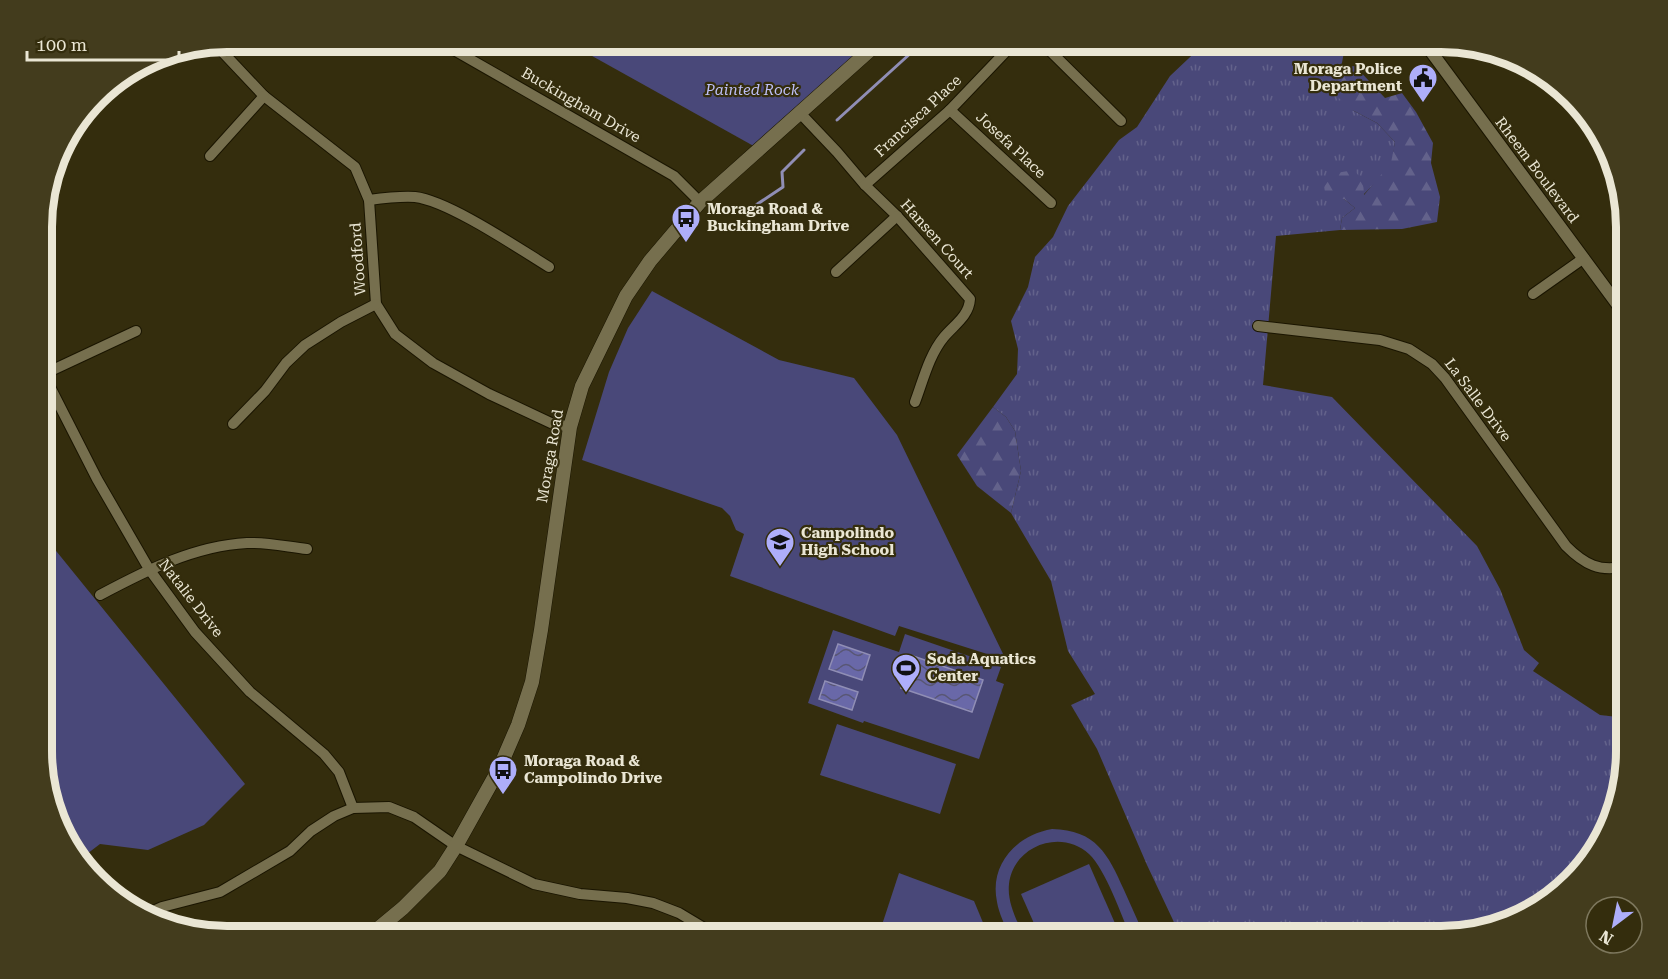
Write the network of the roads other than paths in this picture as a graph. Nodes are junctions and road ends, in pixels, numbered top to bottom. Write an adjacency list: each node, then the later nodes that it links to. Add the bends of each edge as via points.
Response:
1 (867, 52): 9 (main road, Moraga Road)
2 (1005, 52): 8 (street, Francisca Place)
3 (1051, 52): 10 (street)
4 (1431, 52): 17 (street, Rheem Boulevard)
5 (223, 53): 7 (street, Woodford)
6 (459, 53): 14 (street, Buckingham Drive, via 674,176)
7 (264, 96): 11 (street); 13 (street, Woodford, via 356,167)
8 (950, 110): 12 (street, Francisca Place); 15 (street, Josefa Place)
9 (800, 112): 12 (street, Hansen Court); 14 (main road, Moraga Road)
10 (1121, 121)
11 (210, 156)
12 (865, 185): 16 (street, Hansen Court)
13 (369, 200): 18 (street, via 429,200); 22 (street, Woodford)
14 (700, 202): 29 (main road, Moraga Road, via 626,296 582,386)
15 (1051, 203)
16 (897, 216): 19 (street); 27 (street, Hansen Court, via 970,300 965,315 934,352)
17 (1584, 258): 20 (street); 21 (street, Rheem Boulevard)
18 (549, 267)
19 (836, 272)
20 (1533, 294)
21 (1615, 301)
22 (376, 304): 28 (street, via 305,345); 29 (street, Woodford, via 395,334 434,363 530,414)
23 (1258, 326): 32 (street, La Salle Drive, via 1380,340 1409,349 1432,364 1566,546 1594,566)
24 (136, 331): 25 (street)
25 (52, 370)
26 (52, 390): 31 (street, Natalie Drive)
27 (915, 402)
28 (233, 424)
29 (570, 427): 35 (main road, Moraga Road, via 532,682 499,769)
30 (307, 549): 31 (street, via 261,543 226,545 203,549)
31 (149, 569): 33 (street); 34 (street, Natalie Drive, via 195,632 250,692 324,754 339,772)
32 (1615, 569)
33 (100, 595)
34 (353, 808): 35 (street, via 389,807 404,812); 36 (street, via 334,816 290,851 220,892)
35 (456, 846): 37 (main road, Moraga Road, via 440,872); 38 (street, via 534,884 653,903)
36 (155, 910)
37 (381, 926)
38 (701, 926)

